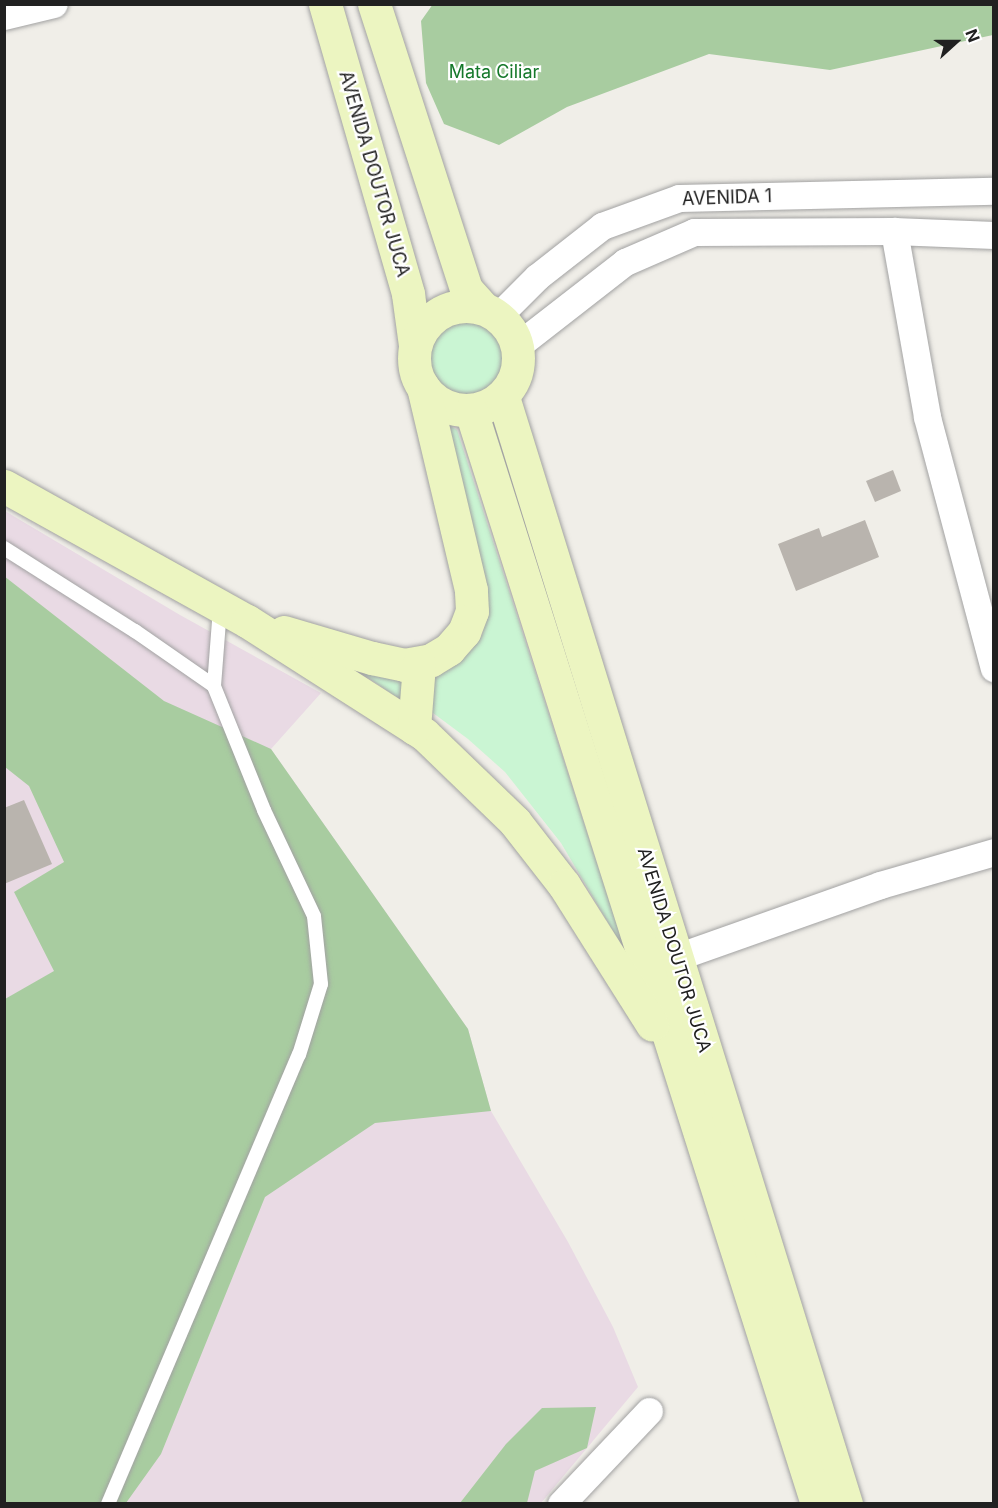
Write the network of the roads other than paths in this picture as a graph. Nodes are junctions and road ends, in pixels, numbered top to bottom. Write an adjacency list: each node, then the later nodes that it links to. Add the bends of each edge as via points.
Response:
1 (54, 4): 4 (street)
2 (326, 4): 9 (main road, AVENIDA DOUTOR JUCA, via 408,294)
3 (374, 4): 8 (main road, via 466,289)
4 (4, 16)
5 (993, 191): 8 (street, AVENIDA 1, via 679,198 602,226)
6 (894, 231): 7 (street, AVENIDA 1); 10 (street, AVENIDA 1, via 694,232 625,262); 18 (street, via 927,417)
7 (993, 235)
8 (490, 311): 9 (main road, via 463,305 447,309 432,317); 10 (main road, via 510,329)
9 (415, 345): 11 (main road, via 413,362)
10 (517, 346): 12 (main road, via 519,364 514,382)
11 (423, 387): 13 (main road, via 439,404); 17 (main road, via 471,590 472,611 464,632 449,649)
12 (503, 397): 13 (main road); 22 (main road, AVENIDA DOUTOR JUCA)
13 (471, 411): 23 (main road, AVENIDA DOUTOR JUCA)
14 (4, 486): 16 (main road)
15 (4, 548): 19 (lane, via 135,631)
16 (233, 614): 17 (main road, via 372,658); 19 (lane); 20 (main road)
17 (419, 664): 20 (main road)
18 (993, 668)
19 (214, 687): 25 (lane, via 264,810 314,916 321,984 299,1055)
20 (414, 728): 23 (main road, via 470,775 515,822 564,885)
21 (993, 852): 22 (street, via 880,885)
22 (676, 957): 28 (main road, AVENIDA DOUTOR JUCA)
23 (680, 1075): 27 (main road, AVENIDA DOUTOR JUCA)
24 (649, 1412): 26 (street)
25 (108, 1503)
26 (561, 1503)
27 (817, 1503)
28 (846, 1503)

